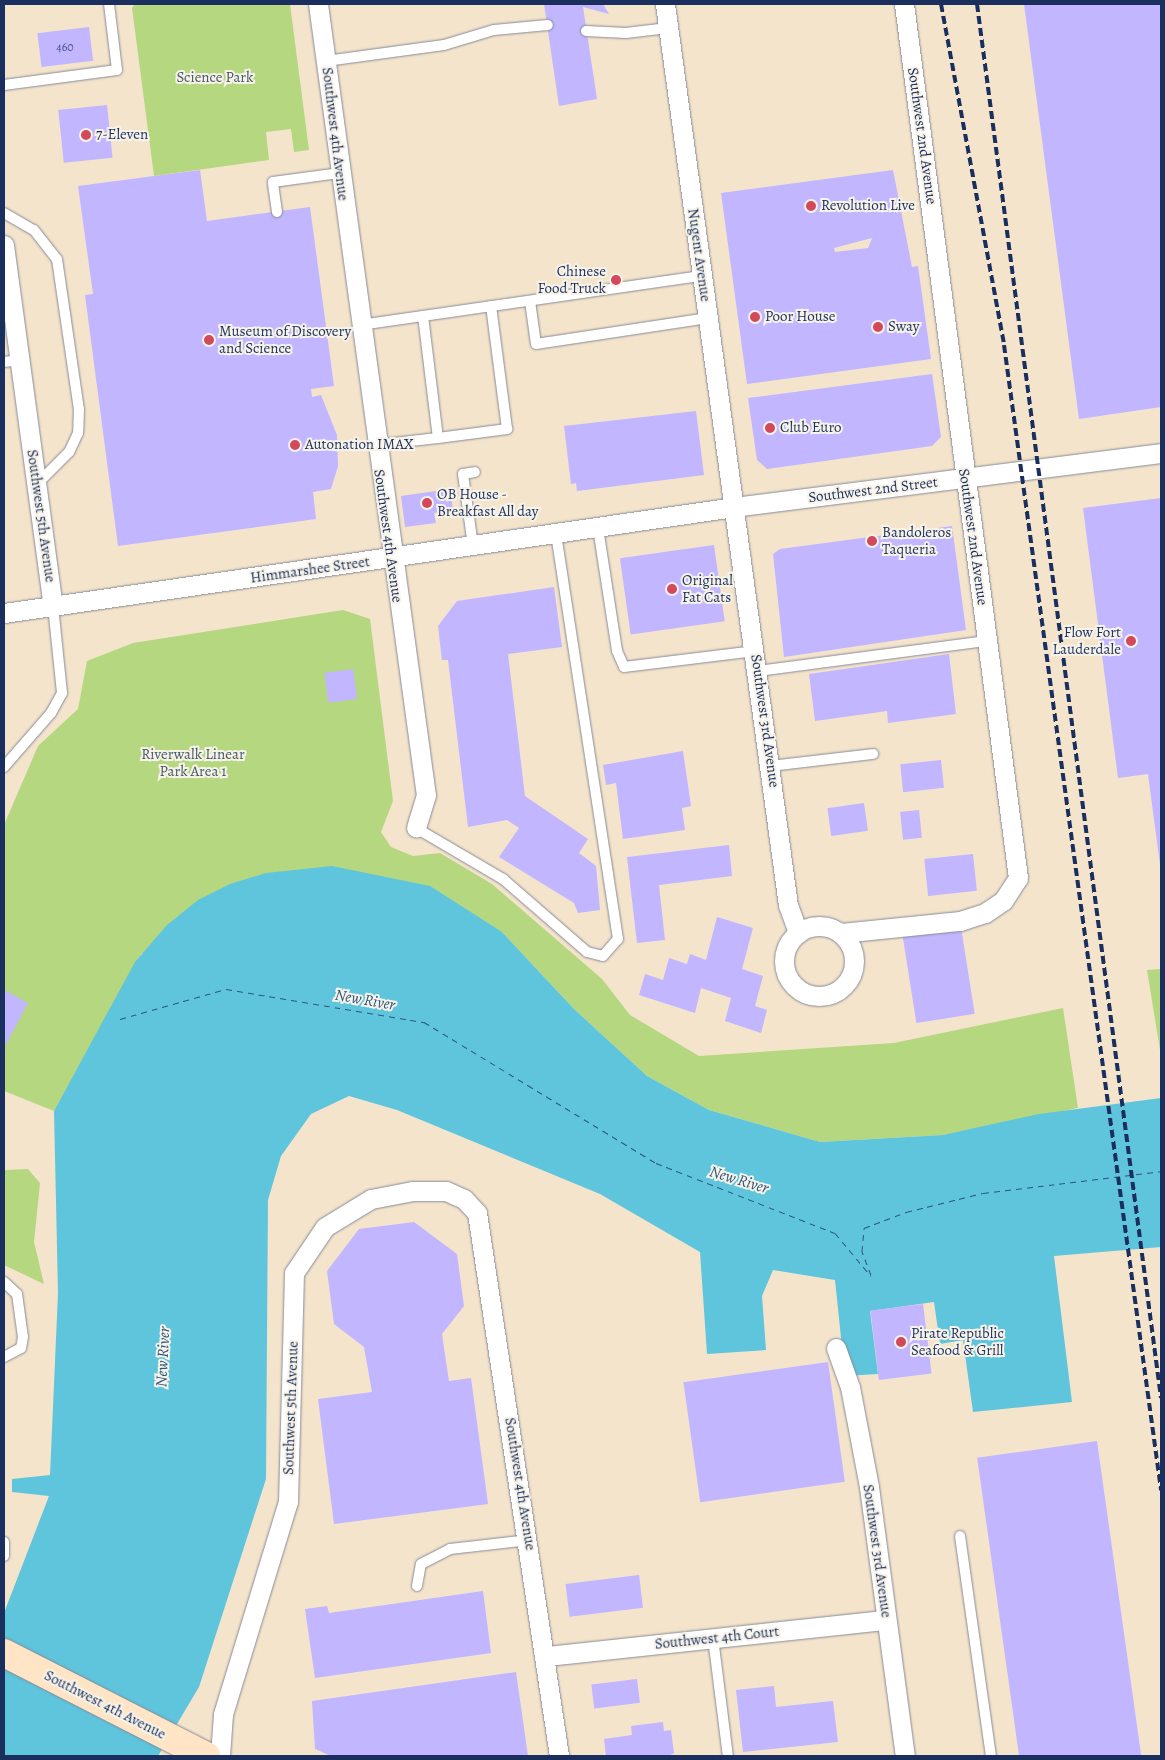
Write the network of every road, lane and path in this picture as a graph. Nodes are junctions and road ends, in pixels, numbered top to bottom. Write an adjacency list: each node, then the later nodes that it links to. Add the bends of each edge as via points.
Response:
1 (109, 4): 9 (lane, via 117,70)
2 (318, 4): 8 (street, Southwest 4th Avenue)
3 (665, 4): 6 (street, Nugent Avenue)
4 (904, 4): 25 (street, Southwest 2nd Avenue, via 956,380 955,417)
5 (548, 25): 8 (lane, via 494,30 444,45)
6 (668, 28): 7 (lane, via 626,33); 14 (street, Nugent Avenue)
7 (586, 31)
8 (326, 60): 10 (street, Southwest 4th Avenue)
9 (4, 85)
10 (340, 173): 11 (lane, via 273,182); 19 (street, Southwest 4th Avenue)
11 (277, 212)
12 (4, 213): 26 (lane, via 34,230 57,259 79,410 78,433 69,452)
13 (4, 245): 20 (street, Southwest 5th Avenue)
14 (702, 276): 15 (lane); 18 (street, Nugent Avenue)
15 (530, 301): 16 (lane); 18 (lane, via 536,344)
16 (491, 306): 17 (lane); 21 (lane, via 507,429)
17 (423, 316): 19 (lane); 21 (lane)
18 (708, 318): 27 (street, Nugent Avenue)
19 (360, 325): 22 (street, Southwest 4th Avenue)
20 (12, 361): 26 (street, Southwest 5th Avenue)
21 (438, 438): 22 (lane)
22 (376, 445): 31 (street, Southwest 4th Avenue)
23 (1161, 453): 25 (street, Southwest 2nd Street)
24 (475, 472): 30 (lane, via 463,474)
25 (965, 478): 27 (street, Southwest 2nd Street); 34 (street, Southwest 2nd Avenue)
26 (36, 485): 32 (street, Southwest 5th Avenue)
27 (734, 507): 28 (street, Himmarshee Street); 35 (street, Southwest 3rd Avenue)
28 (598, 528): 29 (street, Himmarshee Street); 35 (lane, via 617,650 624,667)
29 (556, 534): 30 (street, Himmarshee Street); 40 (lane, via 618,938 603,956 572,943 504,880 471,857)
30 (473, 546): 31 (street, Himmarshee Street)
31 (391, 558): 32 (street, Himmarshee Street); 40 (street, Southwest 4th Avenue, via 426,795)
32 (53, 606): 33 (street, Himmarshee Street); 39 (lane, Southwest 5th Avenue, via 62,693 51,712)
33 (4, 613)
34 (987, 641): 36 (lane); 42 (street, Southwest 2nd Avenue, via 1018,878 1003,901 977,916)
35 (755, 651): 36 (street, Southwest 3rd Avenue)
36 (758, 670): 38 (street, Southwest 3rd Avenue)
37 (873, 754): 38 (lane)
38 (771, 766): 41 (street, Southwest 3rd Avenue, via 788,906)
39 (4, 767)
40 (416, 828)
41 (798, 933): 42 (street, via 820,926); 42 (street, via 785,952 786,975 802,992 825,997 846,985 852,976 854,953)
42 (841, 933)
43 (476, 1213): 48 (street, Southwest 4th Avenue); 57 (street, Southwest 5th Avenue, via 464,1199 446,1191 413,1191 371,1199 325,1227 294,1274 288,1502 223,1714)
44 (4, 1282): 46 (lane, via 17,1294 23,1337 21,1348)
45 (836, 1348): 52 (street, Southwest 3rd Avenue, via 850,1387 869,1487)
46 (4, 1357)
47 (960, 1536): 61 (lane)
48 (529, 1540): 51 (lane, via 450,1549 421,1564); 55 (street, Southwest 4th Avenue)
49 (4, 1542): 50 (lane)
50 (4, 1556)
51 (417, 1586)
52 (886, 1620): 53 (street, Southwest 4th Court); 60 (street, Southwest 3rd Avenue)
53 (713, 1638): 55 (street, Southwest 4th Court); 59 (lane)
54 (4, 1653): 56 (main road, Southwest 4th Avenue)
55 (547, 1656): 58 (street, Southwest 4th Avenue)
56 (206, 1756)
57 (220, 1756)
58 (560, 1756)
59 (728, 1756)
60 (905, 1756)
61 (991, 1756)

